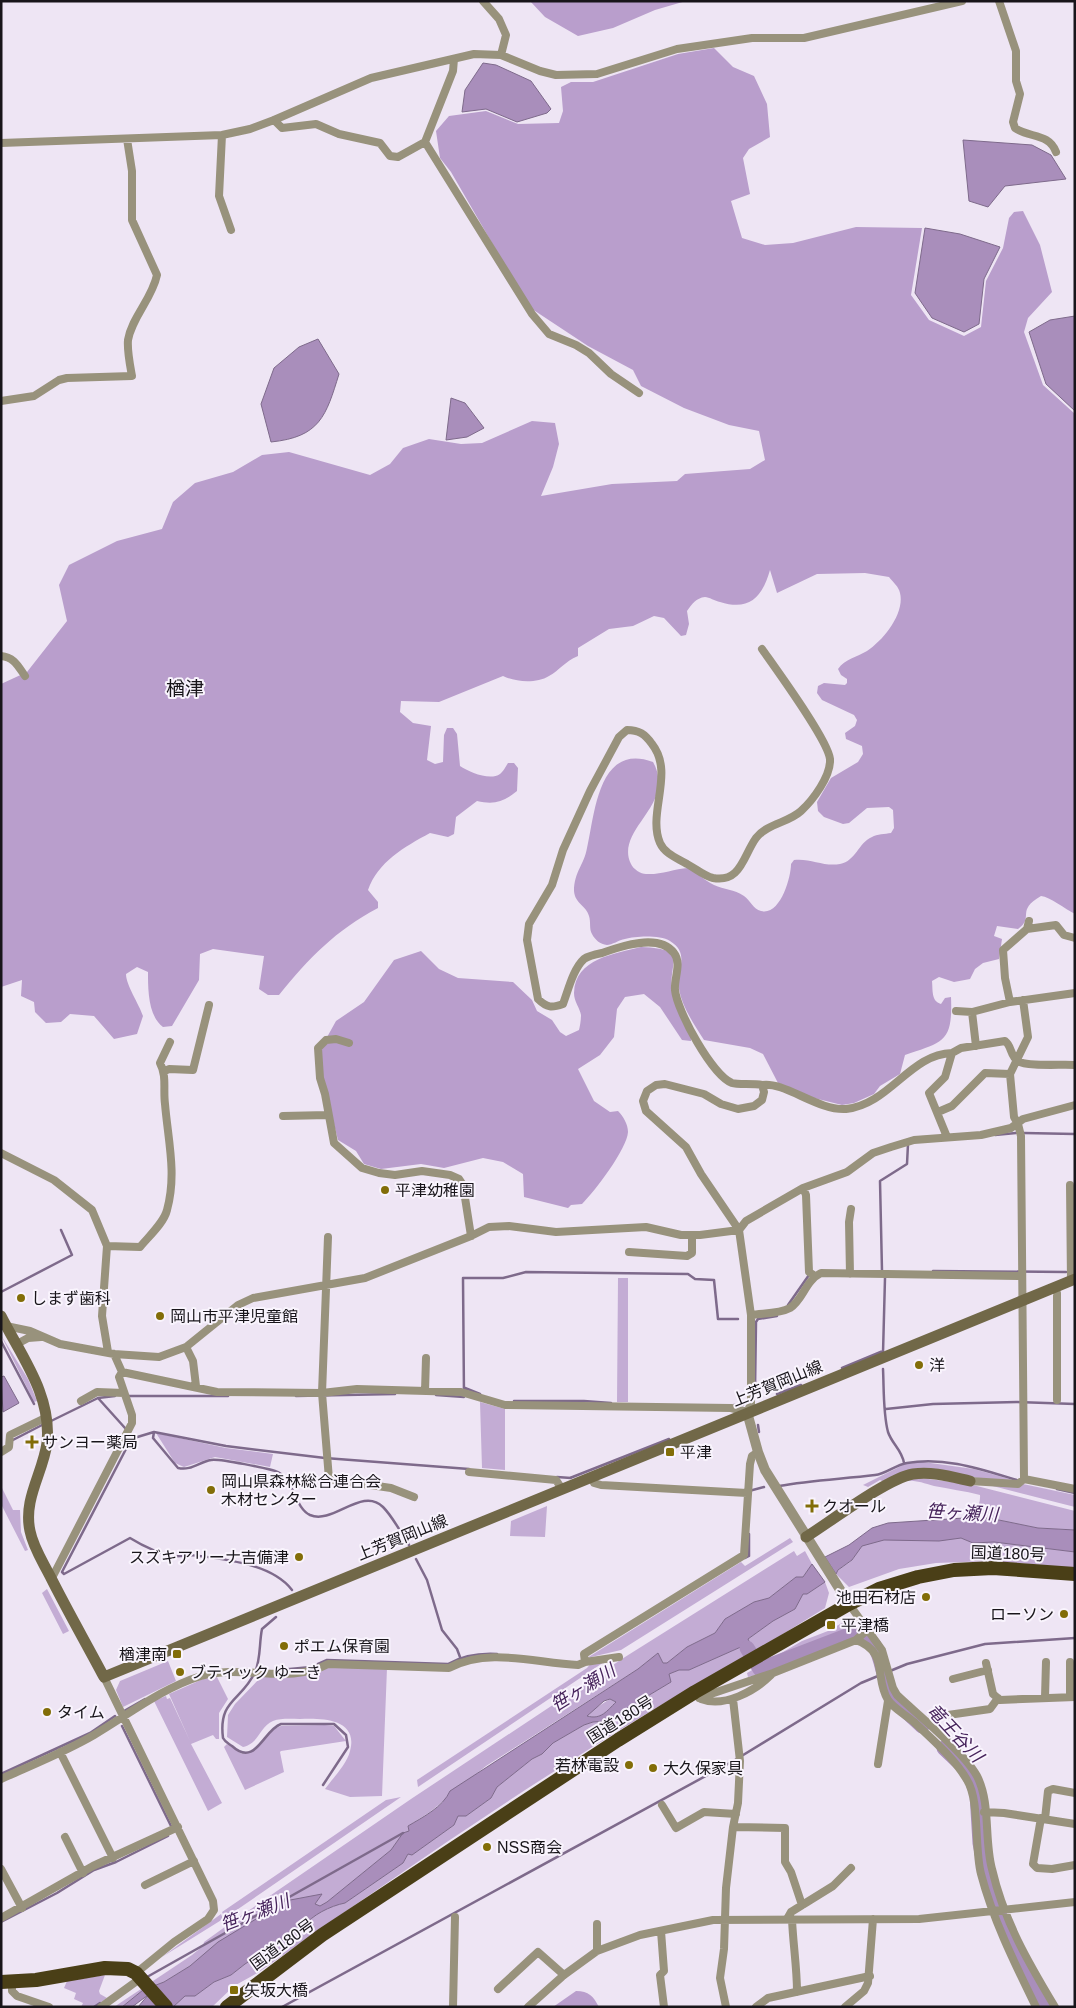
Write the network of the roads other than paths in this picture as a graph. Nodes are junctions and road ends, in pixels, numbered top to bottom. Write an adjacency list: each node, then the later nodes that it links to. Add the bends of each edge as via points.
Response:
1 (483, 1): 4 (street, via 499,20 506,35)
2 (962, 1): 4 (street, via 804,38 752,38 677,49 597,74 556,75)
3 (999, 1): 11 (street, via 1016,51 1016,81 1020,94 1014,128 1043,138 1053,144)
4 (501, 55): 5 (street, via 485,53)
5 (454, 58): 6 (street, via 371,78); 9 (street, via 453,71)
6 (274, 120): 7 (street); 9 (street, via 282,128 316,124 339,134 371,140 380,144 390,156 398,157)
7 (222, 135): 8 (street); 12 (street, via 219,196)
8 (127, 139): 10 (street); 14 (street, via 132,171 132,220 157,275 128,342 132,376 67,378 34,396)
9 (425, 142): 13 (street, via 532,314 549,334 589,353 611,374)
10 (1, 143)
11 (1056, 152)
12 (231, 230)
13 (639, 393)
14 (1, 401)
15 (762, 649): 33 (street, via 803,709 830,757 829,769 818,791 795,817 765,830 756,839 736,874 724,879 711,877 666,852 660,842 657,826 662,767 658,751 638,730 627,730 619,737 590,791 552,885 529,924 527,940 538,999 553,1008 563,1004 585,959 625,945 666,945 675,954 678,965 675,993 708,1059 724,1078 734,1084 749,1082)
16 (1, 656): 17 (street, via 9,656)
17 (25, 676)
18 (1075, 938): 21 (street, via 1064,935 1056,925 1028,925 1003,950)
19 (1075, 993): 20 (street)
20 (1023, 1000): 21 (street); 29 (street, via 1028,1036)
21 (1010, 1002): 24 (street)
22 (209, 1005): 31 (street, via 193,1070 169,1069)
23 (956, 1011): 24 (street)
24 (972, 1012): 27 (street)
25 (170, 1042): 31 (street, via 160,1063)
26 (349, 1043): 36 (street, via 326,1040 318,1048)
27 (976, 1046): 28 (street); 29 (street, via 1004,1041)
28 (952, 1053): 33 (street, via 932,1056 881,1096 864,1105 844,1109 814,1103 778,1087); 35 (street, via 945,1077 929,1093)
29 (1017, 1061): 30 (street); 32 (street)
30 (1075, 1065)
31 (165, 1072): 48 (street, via 164,1103 172,1151 172,1186 167,1213 140,1247)
32 (1010, 1074): 35 (street, via 986,1073 952,1106); 38 (street, via 1014,1117)
33 (762, 1085): 44 (street, via 762,1100 754,1106 738,1109 704,1094 665,1084 647,1091 643,1101 646,1111 686,1146)
34 (1075, 1106): 38 (street, via 1023,1119)
35 (938, 1112): 39 (street)
36 (328, 1115): 37 (street); 46 (street, via 334,1143 362,1168 395,1174 422,1171 459,1179 463,1185)
37 (283, 1116)
38 (1018, 1124): 39 (street, via 980,1135); 52 (street, via 1021,1136)
39 (947, 1137): 42 (street, via 891,1146 873,1153 847,1172)
40 (1, 1153): 48 (street, via 54,1180 92,1210)
41 (1070, 1185): 53 (street)
42 (803, 1188): 44 (street, via 746,1221); 51 (street)
43 (851, 1209): 50 (street)
44 (739, 1230): 45 (street); 57 (street)
45 (692, 1235): 46 (street, via 646,1227 556,1232 509,1226 489,1227); 49 (street, via 692,1253 687,1256)
46 (471, 1236): 54 (street, via 365,1278)
47 (328, 1238): 54 (street)
48 (107, 1246): 62 (street, via 102,1316)
49 (628, 1252)
50 (850, 1271): 51 (street); 52 (street)
51 (812, 1274): 57 (street, via 791,1307)
52 (1022, 1274): 56 (street)
53 (1073, 1280): 55 (main road, 上芳賀岡山線)
54 (327, 1286): 61 (street, via 253,1298 238,1305); 68 (street)
55 (1054, 1288): 56 (main road, 上芳賀岡山線); 69 (street, via 1057,1294)
56 (1022, 1301): 71 (main road, 上芳賀岡山線); 78 (street)
57 (751, 1315): 71 (street)
58 (4, 1321): 59 (street); 60 (main road)
59 (41, 1337): 60 (street, via 28,1338); 62 (street, via 60,1344)
60 (17, 1344): 72 (main road, via 38,1389)
61 (186, 1347): 62 (street, via 159,1357); 65 (street, via 193,1362)
62 (111, 1353): 64 (street)
63 (426, 1358): 66 (street)
64 (122, 1372): 65 (street); 67 (street, via 119,1377)
65 (196, 1386): 68 (street, via 217,1392)
66 (425, 1391): 68 (street, via 356,1389); 71 (street, via 464,1393 505,1405 731,1408)
67 (125, 1395): 70 (street, via 97,1392); 85 (street, via 132,1415 128,1432)
68 (322, 1396): 82 (street, via 329,1479 391,1488)
69 (1057, 1400)
70 (81, 1401)
71 (748, 1412): 74 (street); 76 (main road, 上芳賀岡山線, via 612,1478)
72 (47, 1422): 73 (street, via 15,1431 10,1435 9,1448); 85 (main road, via 47,1443 29,1515 30,1532)
73 (1, 1452)
74 (758, 1452): 81 (street, via 752,1456); 83 (street)
75 (469, 1472): 79 (street, via 556,1480)
76 (592, 1477): 79 (main road, 上芳賀岡山線); 81 (street, via 594,1483 601,1485)
77 (970, 1481): 78 (street); 83 (main road, via 912,1474 891,1483)
78 (1022, 1481): 80 (street)
79 (562, 1489): 94 (main road, 上芳賀岡山線)
80 (1075, 1490)
81 (747, 1491): 89 (street, via 744,1555 584,1654)
82 (414, 1497)
83 (807, 1538): 86 (street)
84 (1075, 1574): 86 (highway, 国道180号, via 993,1568 954,1570 879,1589)
85 (51, 1577): 94 (main road)
86 (849, 1604): 87 (street); 97 (highway, 国道180号)
87 (862, 1635): 92 (street); 92 (street, via 882,1650); 93 (street)
88 (618, 1657): 89 (street)
89 (585, 1659): 104 (street, via 578,1665 480,1657 464,1660 449,1668 328,1664 312,1670 233,1671 200,1677 142,1704)
90 (1046, 1662): 98 (street)
91 (1070, 1662): 99 (street)
92 (883, 1667): 95 (street)
93 (773, 1673): 97 (street); 101 (street, via 757,1687)
94 (104, 1676): 104 (street)
95 (886, 1679): 102 (street); 110 (street, via 897,1695 967,1761 980,1785)
96 (953, 1679): 100 (street, via 987,1666 993,1694)
97 (697, 1695): 101 (street, via 704,1700); 145 (highway, 国道180号, via 618,1740 322,1935)
98 (1046, 1697): 99 (street); 100 (street)
99 (1072, 1697)
100 (998, 1698): 103 (street, via 990,1709)
101 (733, 1699): 111 (street, via 740,1761)
102 (888, 1700): 106 (street); 127 (street, via 913,1721 968,1781 973,1795 981,1873)
103 (948, 1714)
104 (123, 1717): 105 (street); 115 (street)
105 (60, 1752): 107 (street); 117 (street)
106 (878, 1764)
107 (1, 1779)
108 (1075, 1792): 112 (street, via 1048,1791)
109 (662, 1805): 111 (street, via 676,1828 704,1812)
110 (984, 1812): 112 (street); 127 (street, via 986,1843)
111 (736, 1814): 114 (street)
112 (1043, 1819): 113 (street); 119 (street, via 1033,1864 1037,1868 1052,1869)
113 (1075, 1824)
114 (733, 1827): 125 (street, via 785,1828 785,1862); 130 (street)
115 (175, 1829): 117 (street); 118 (street)
116 (65, 1837): 122 (street)
117 (113, 1858): 122 (street)
118 (194, 1861): 123 (street); 138 (street, via 214,1910 208,1919)
119 (1075, 1865)
120 (851, 1868): 125 (street, via 832,1886)
121 (1, 1869): 126 (street)
122 (83, 1873): 126 (street)
123 (145, 1885)
124 (1075, 1902): 127 (street)
125 (802, 1905): 131 (street, via 792,1912)
126 (22, 1908): 129 (street)
127 (999, 1911): 132 (street, via 919,1919); 152 (street); 153 (street)
128 (455, 1917): 146 (street)
129 (1, 1918)
130 (725, 1919): 131 (street); 134 (street); 149 (street, via 720,1978)
131 (789, 1919): 132 (street); 141 (street, via 797,1960)
132 (873, 1919): 137 (street)
133 (597, 1924): 135 (street)
134 (661, 1931): 135 (street, via 619,1941); 148 (street, via 664,1972 660,1975)
135 (597, 1951): 136 (street)
136 (564, 1975): 140 (street, via 538,1952); 147 (street)
137 (870, 1976): 141 (street); 151 (street, via 864,1991)
138 (141, 1977): 139 (highway, via 128,1969 105,1968 36,1980); 143 (street); 144 (highway)
139 (7, 1981): 142 (street, via 17,1996)
140 (498, 1989)
141 (797, 1992): 150 (street, via 768,1998)
142 (49, 2007)
143 (101, 2007)
144 (166, 2007)
145 (226, 2007)
146 (453, 2007)
147 (528, 2007)
148 (664, 2007)
149 (726, 2007)
150 (756, 2007)
151 (845, 2007)
152 (1036, 2007)
153 (1055, 2007)

